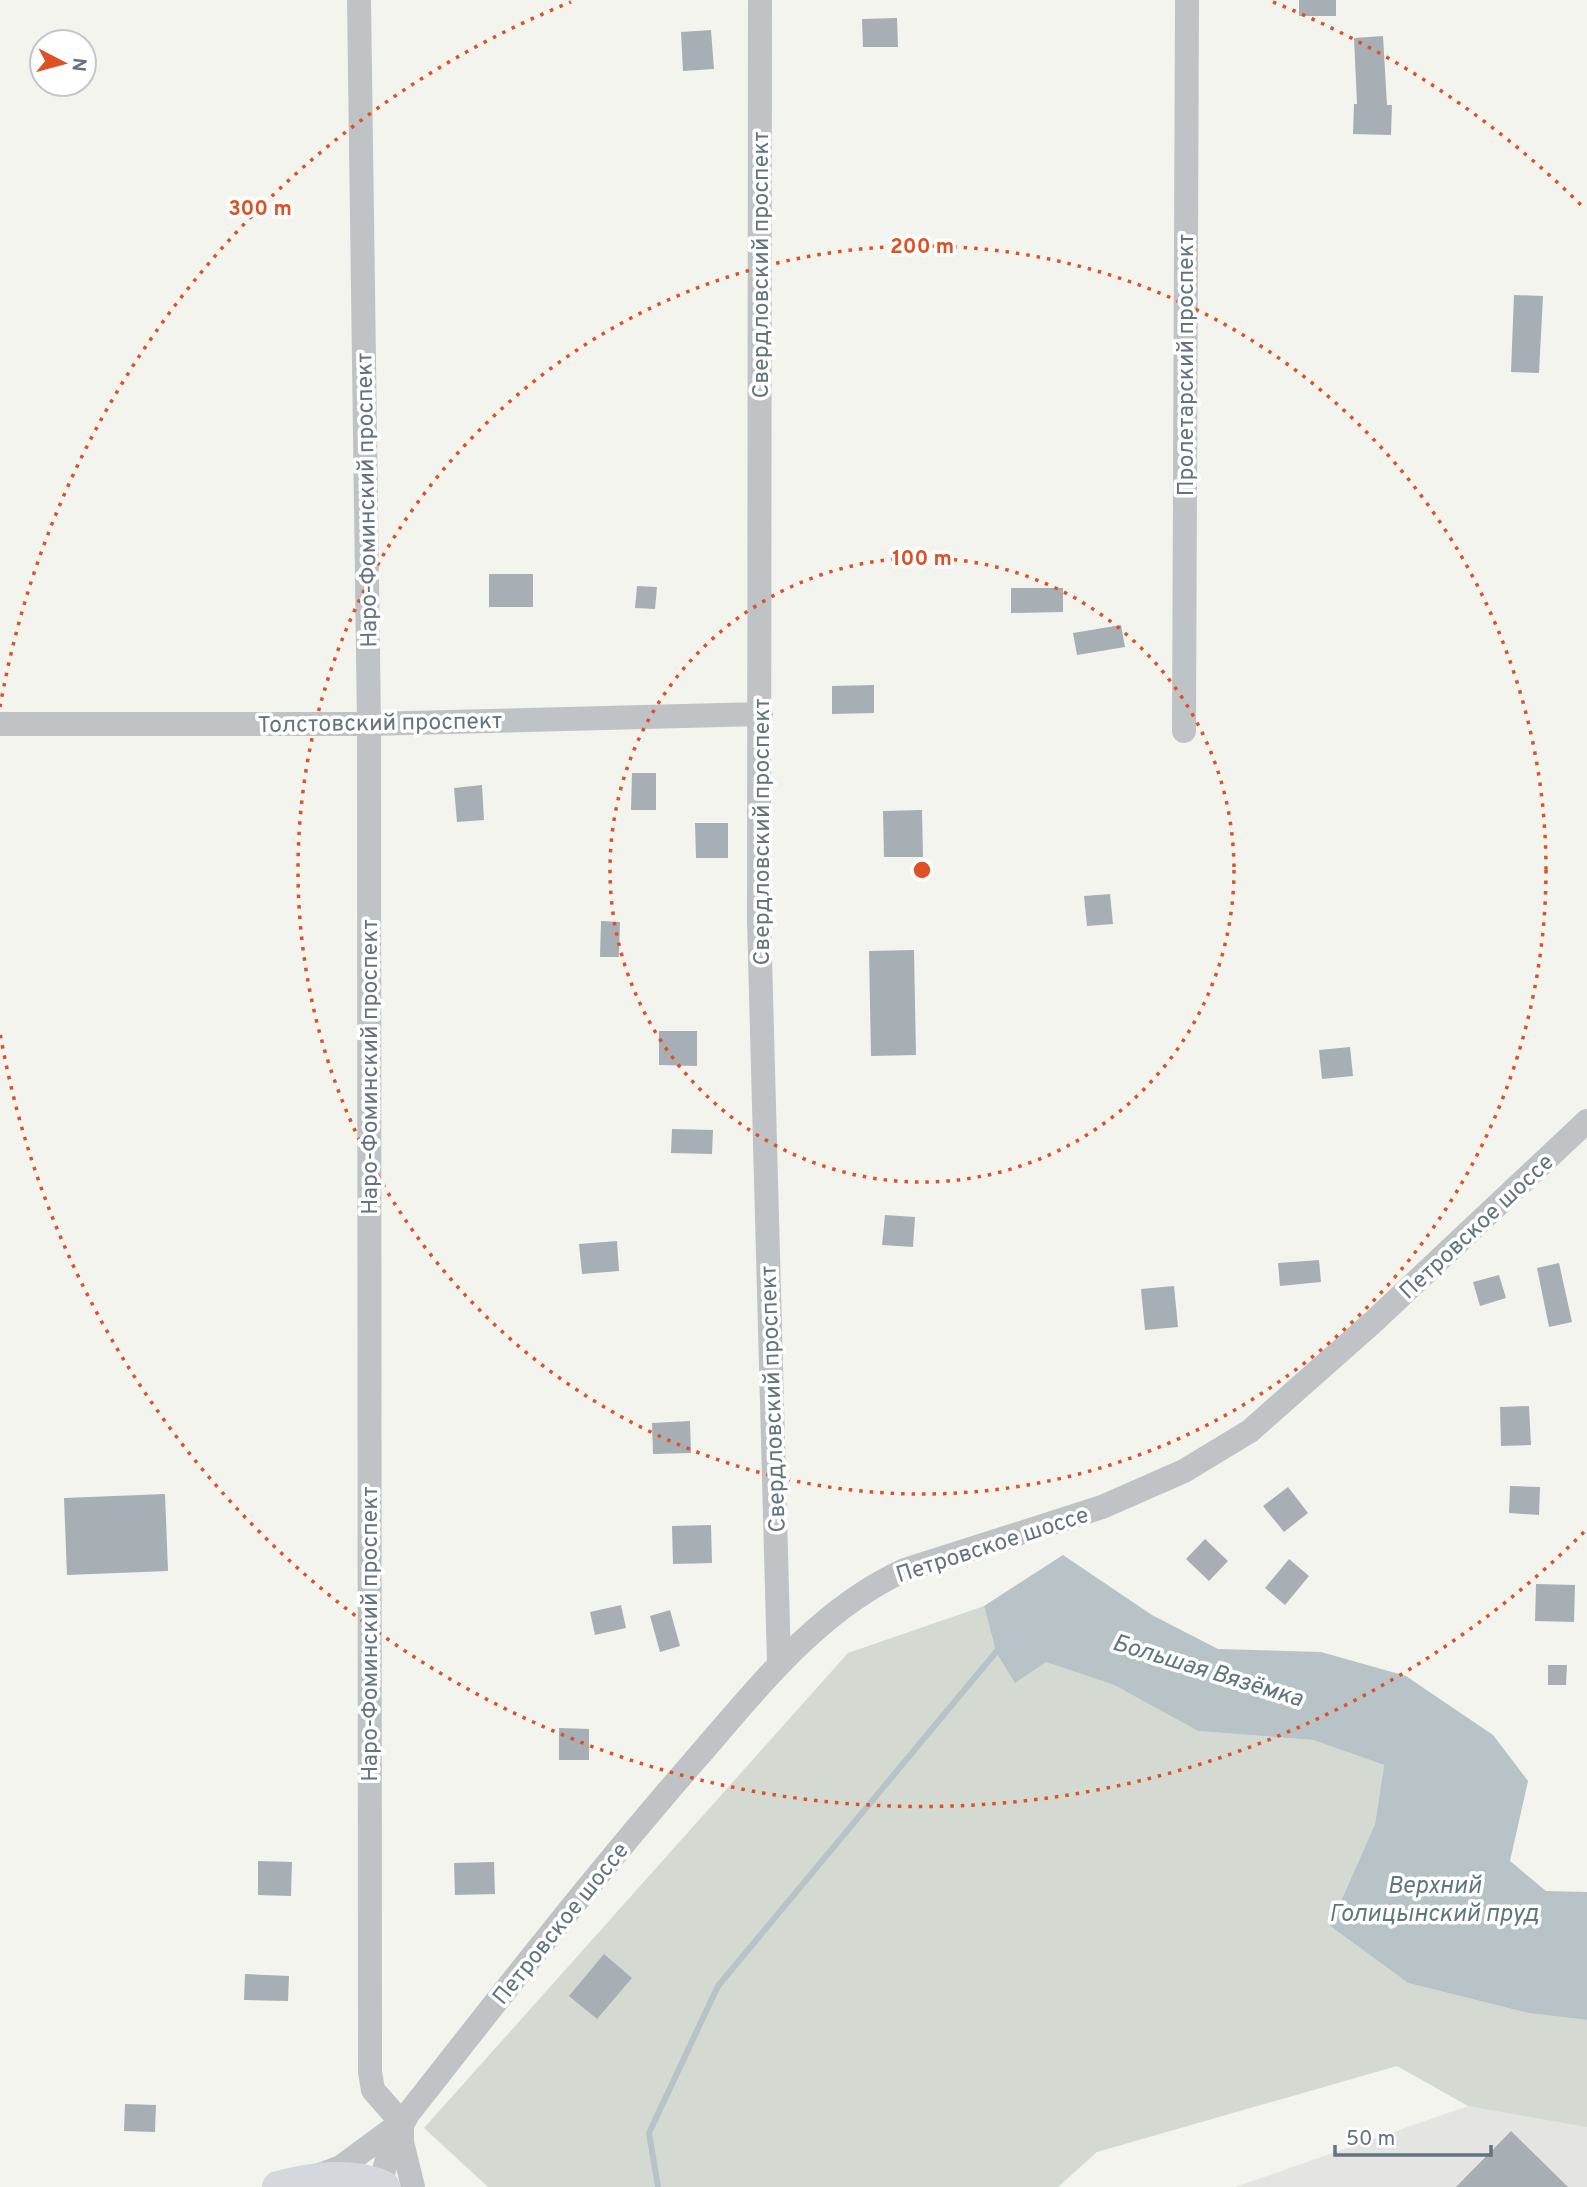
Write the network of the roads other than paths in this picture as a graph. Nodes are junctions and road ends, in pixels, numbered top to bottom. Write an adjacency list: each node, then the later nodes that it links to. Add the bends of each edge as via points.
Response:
1 (359, 0): 6 (street, Наро-Фоминский проспект)
2 (760, 0): 4 (street, Свердловский проспект)
3 (1187, 0): 7 (street, Пролетарский проспект)
4 (761, 714): 6 (street, Толстовский проспект); 9 (street, Свердловский проспект, via 759,920)
5 (0, 724): 6 (street, Толстовский проспект)
6 (369, 724): 10 (street, Наро-Фоминский проспект, via 370,2072 373,2090)
7 (1184, 731)
8 (1587, 1121): 9 (street, Петровское шоссе, via 1250,1431 1184,1471 1102,1507 880,1581 818,1626)
9 (779, 1664): 10 (street, Петровское шоссе, via 624,1842)
10 (402, 2123): 11 (street, via 341,2167); 12 (street, Петровское шоссе); 13 (street)
11 (288, 2184): 12 (main road, Петровское шоссе, via 335,2178)
12 (381, 2186)
13 (413, 2187)

